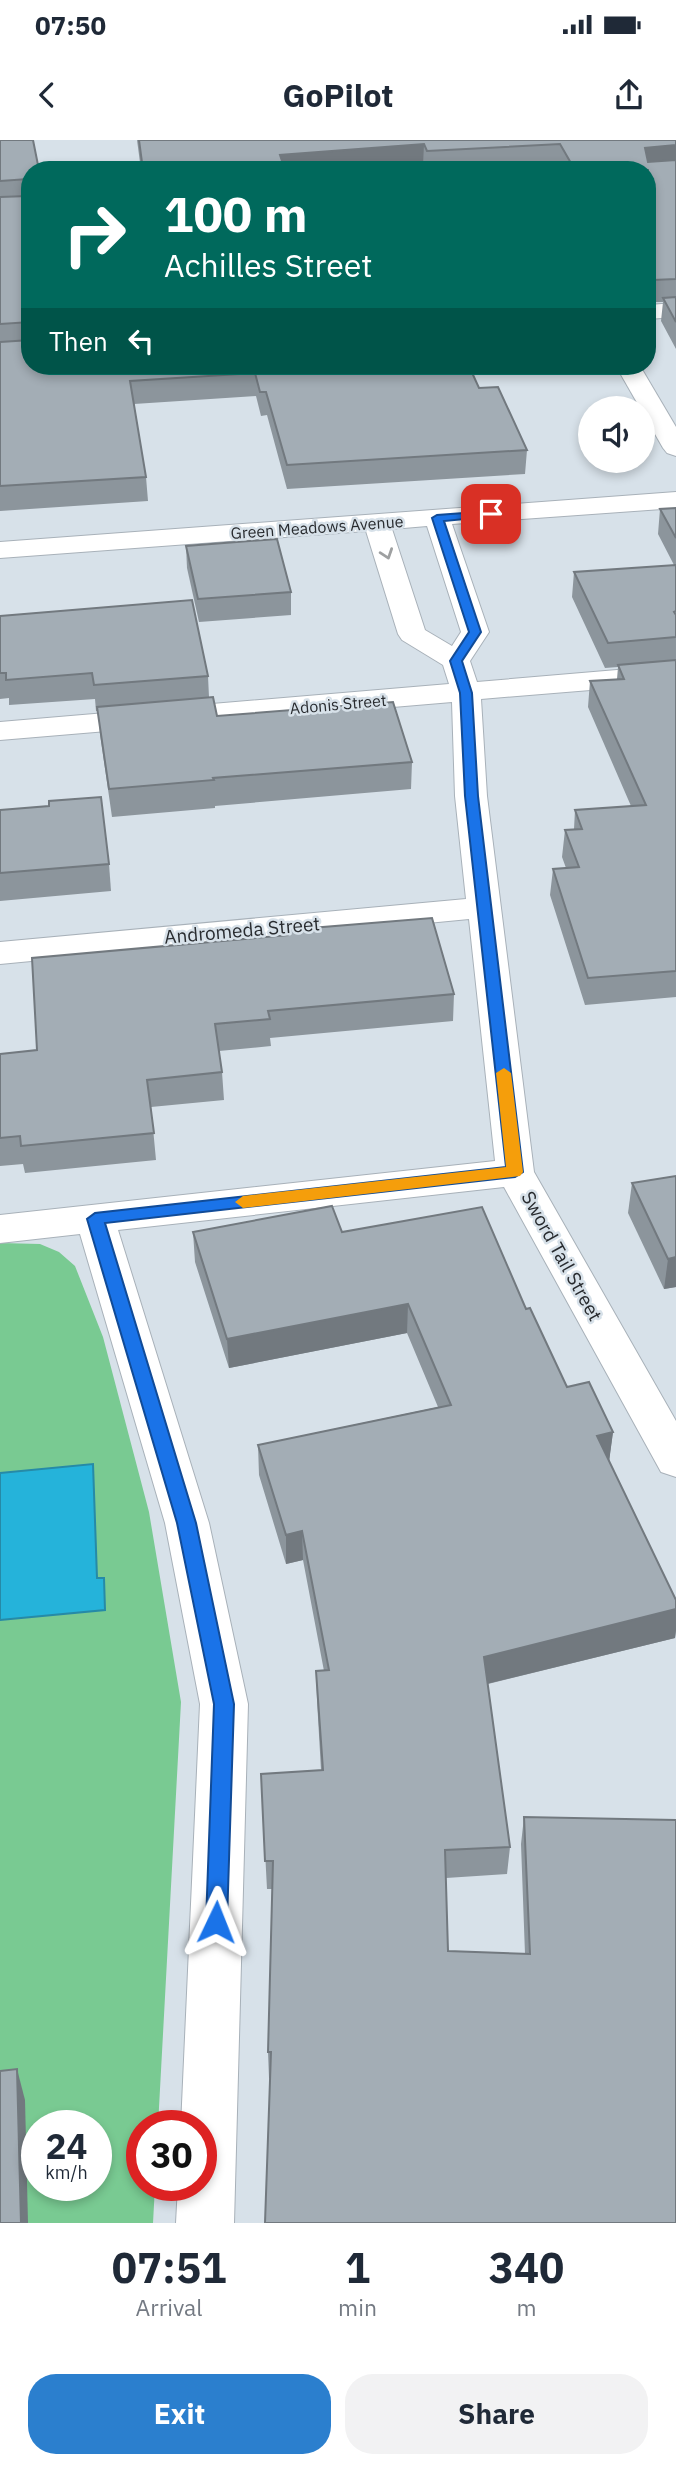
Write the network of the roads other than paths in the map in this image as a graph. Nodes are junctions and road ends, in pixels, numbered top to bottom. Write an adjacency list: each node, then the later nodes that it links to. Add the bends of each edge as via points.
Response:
1 (676, 310): 2 (street)
2 (656, 311)
3 (633, 375): 4 (street)
4 (676, 448)
5 (676, 500): 6 (street, Green Meadows Avenue)
6 (437, 518): 7 (street, Green Meadows Avenue); 9 (street)
7 (376, 522): 8 (street, Green Meadows Avenue); 9 (street, one-way to 9)
8 (0, 550)
9 (428, 584): 11 (street, via 475,632); 11 (street, via 412,634)
10 (676, 674): 11 (street, Adonis Street)
11 (461, 677): 12 (street, Adonis Street); 13 (street, Sword Tail Street)
12 (0, 731)
13 (485, 907): 14 (street, Andromeda Street); 15 (street, Sword Tail Street)
14 (0, 953)
15 (515, 1172): 16 (street); 18 (street, Sword Tail Street)
16 (95, 1219): 17 (street); 19 (street, via 187,1523 224,1704)
17 (0, 1229)
18 (676, 1460)
19 (205, 2223)

